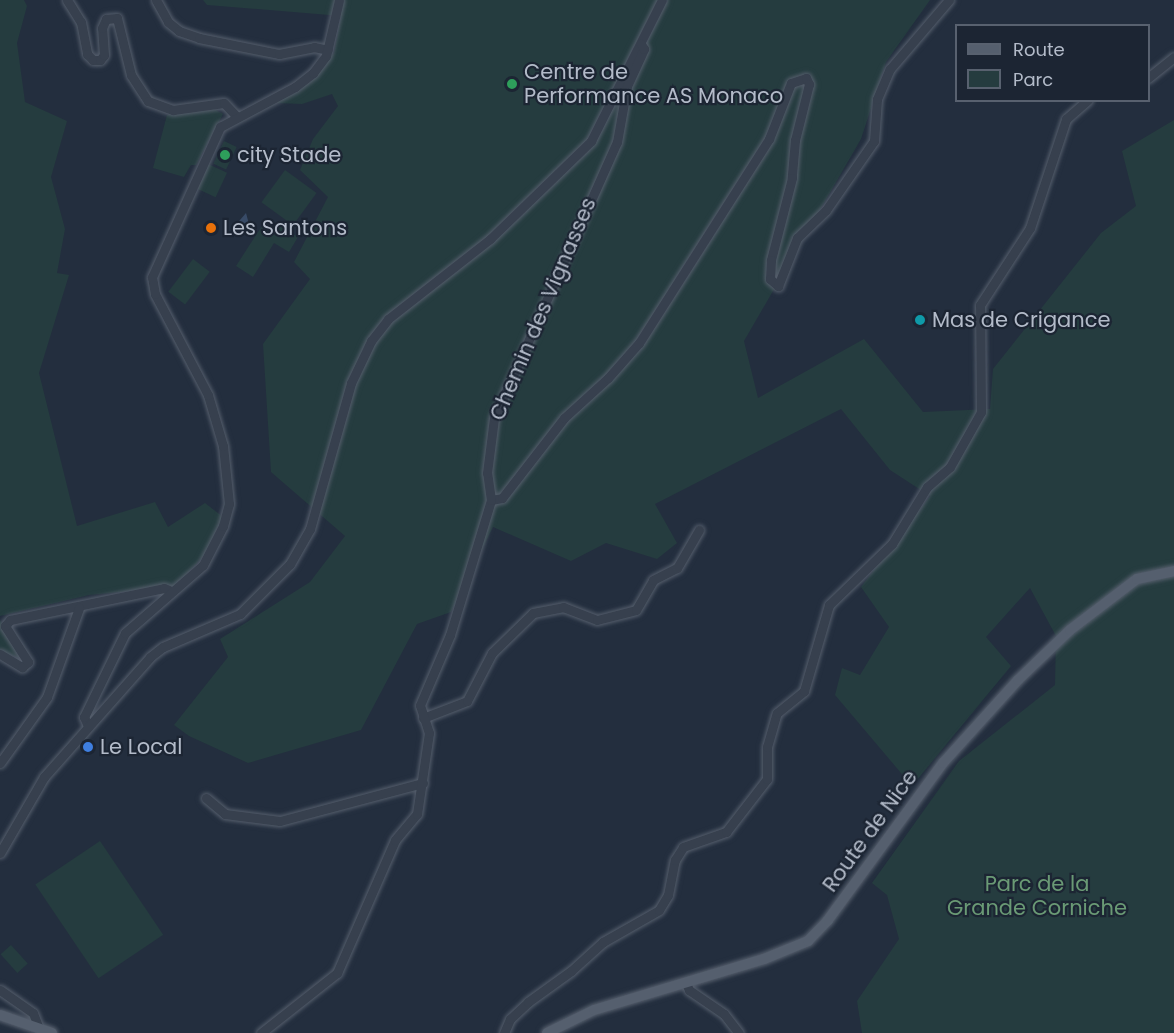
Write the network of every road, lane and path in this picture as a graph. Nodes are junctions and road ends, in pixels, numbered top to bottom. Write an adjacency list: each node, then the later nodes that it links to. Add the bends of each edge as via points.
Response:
1 (67, 0): 11 (street, via 81,22 87,54 93,60 104,55 102,28 106,19 117,18 131,75 148,101 173,110 224,103)
2 (156, 0): 7 (street, via 168,22 199,38 279,54 314,47)
3 (339, 0): 7 (street)
4 (662, 0): 6 (street)
5 (949, 0): 14 (street, via 890,69 878,99 874,141 826,210 797,238 778,286 770,279 771,260 792,178 795,140 809,84 806,78 791,83 769,139 639,343 564,418 502,498)
6 (641, 44): 12 (street, via 616,87); 13 (street, Chemin des Vignasses, via 642,56 627,86)
7 (328, 50): 11 (street, via 313,73 295,87)
8 (1174, 57): 9 (street)
9 (1150, 77)
10 (1086, 102): 32 (street, via 1066,119 1030,228 980,305 981,412 950,467 927,487 892,544 829,605 804,692 777,713 767,747 767,779 726,832 683,847 675,860 668,895 659,910 603,942 568,974 528,1002 510,1019)
11 (236, 116): 17 (street, via 220,128 152,277 155,294 208,395 230,484 228,510 211,552 203,565)
12 (605, 118): 13 (street); 21 (street, via 591,141 490,239 388,319 371,341 351,383 310,529 279,577 240,614 156,651)
13 (617, 122): 14 (street, Chemin des Vignasses, via 617,142 494,418 487,473)
14 (491, 500): 20 (street, Chemin des Vignasses, via 450,635 423,692)
15 (699, 530): 20 (street, via 677,568 653,580 636,610 597,620 563,607 533,613 492,653 467,701)
16 (1173, 570): 26 (main road, Route de Nice, via 1137,579 1070,630 1018,680 943,763 817,934 789,951)
17 (171, 591): 18 (street, via 164,588); 21 (street, via 125,633 84,717)
18 (80, 608): 19 (street, via 10,620 5,626 28,662 22,667); 22 (street, via 47,697)
19 (0, 654)
20 (423, 718): 23 (street, Chemin des Vignasses, via 429,733)
21 (88, 726): 25 (street, via 44,777)
22 (0, 763)
23 (423, 783): 24 (street, via 366,796 294,820 225,814); 31 (street, Chemin des Vignasses, via 416,817 395,840 349,952 333,978)
24 (206, 798)
25 (0, 854)
26 (686, 983): 33 (main road, Route de Nice, via 594,1010); 34 (street, via 689,990 724,1014)
27 (0, 990): 29 (street, via 33,1013)
28 (0, 1015): 29 (main road)
29 (38, 1026): 30 (main road)
30 (52, 1033)
31 (261, 1033)
32 (504, 1033)
33 (547, 1033)
34 (739, 1033)

